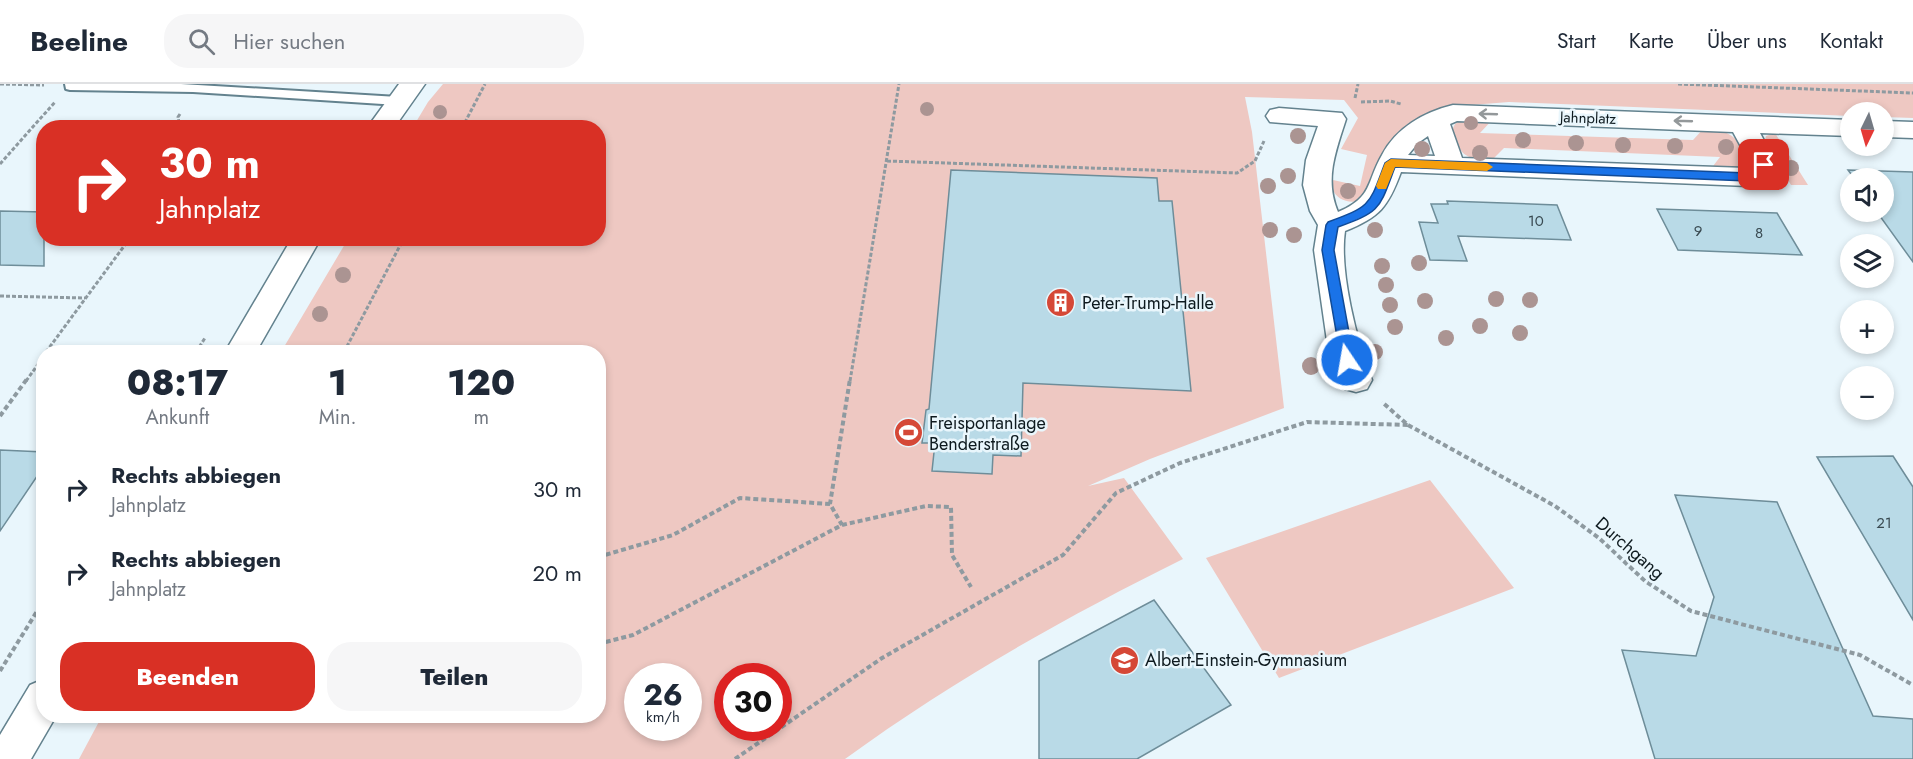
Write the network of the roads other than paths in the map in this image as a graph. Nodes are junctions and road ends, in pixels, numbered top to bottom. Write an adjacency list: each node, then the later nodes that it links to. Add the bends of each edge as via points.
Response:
1 (70, 86): 2 (lane, via 229,87 335,98)
2 (405, 92): 4 (street)
3 (1280, 116): 12 (street, via 1333,119 1316,180 1321,208)
4 (386, 120)
5 (1436, 121): 6 (street, Jahnplatz, one-way to 5, via 1453,113); 10 (street, Jahnplatz, via 1406,138); 11 (street)
6 (1742, 124): 7 (street, Jahnplatz); 11 (street, via 1764,165 1757,175 1748,177)
7 (1840, 128)
8 (1894, 129): 9 (street)
9 (1913, 130)
10 (1391, 163): 11 (street); 12 (street, Jahnplatz, via 1376,203 1360,215)
11 (1452, 166)
12 (1332, 225): 15 (street, via 1328,250 1344,348)
13 (302, 246): 14 (street)
14 (244, 345)
15 (1356, 380)
16 (36, 712): 17 (street)
17 (9, 759)

